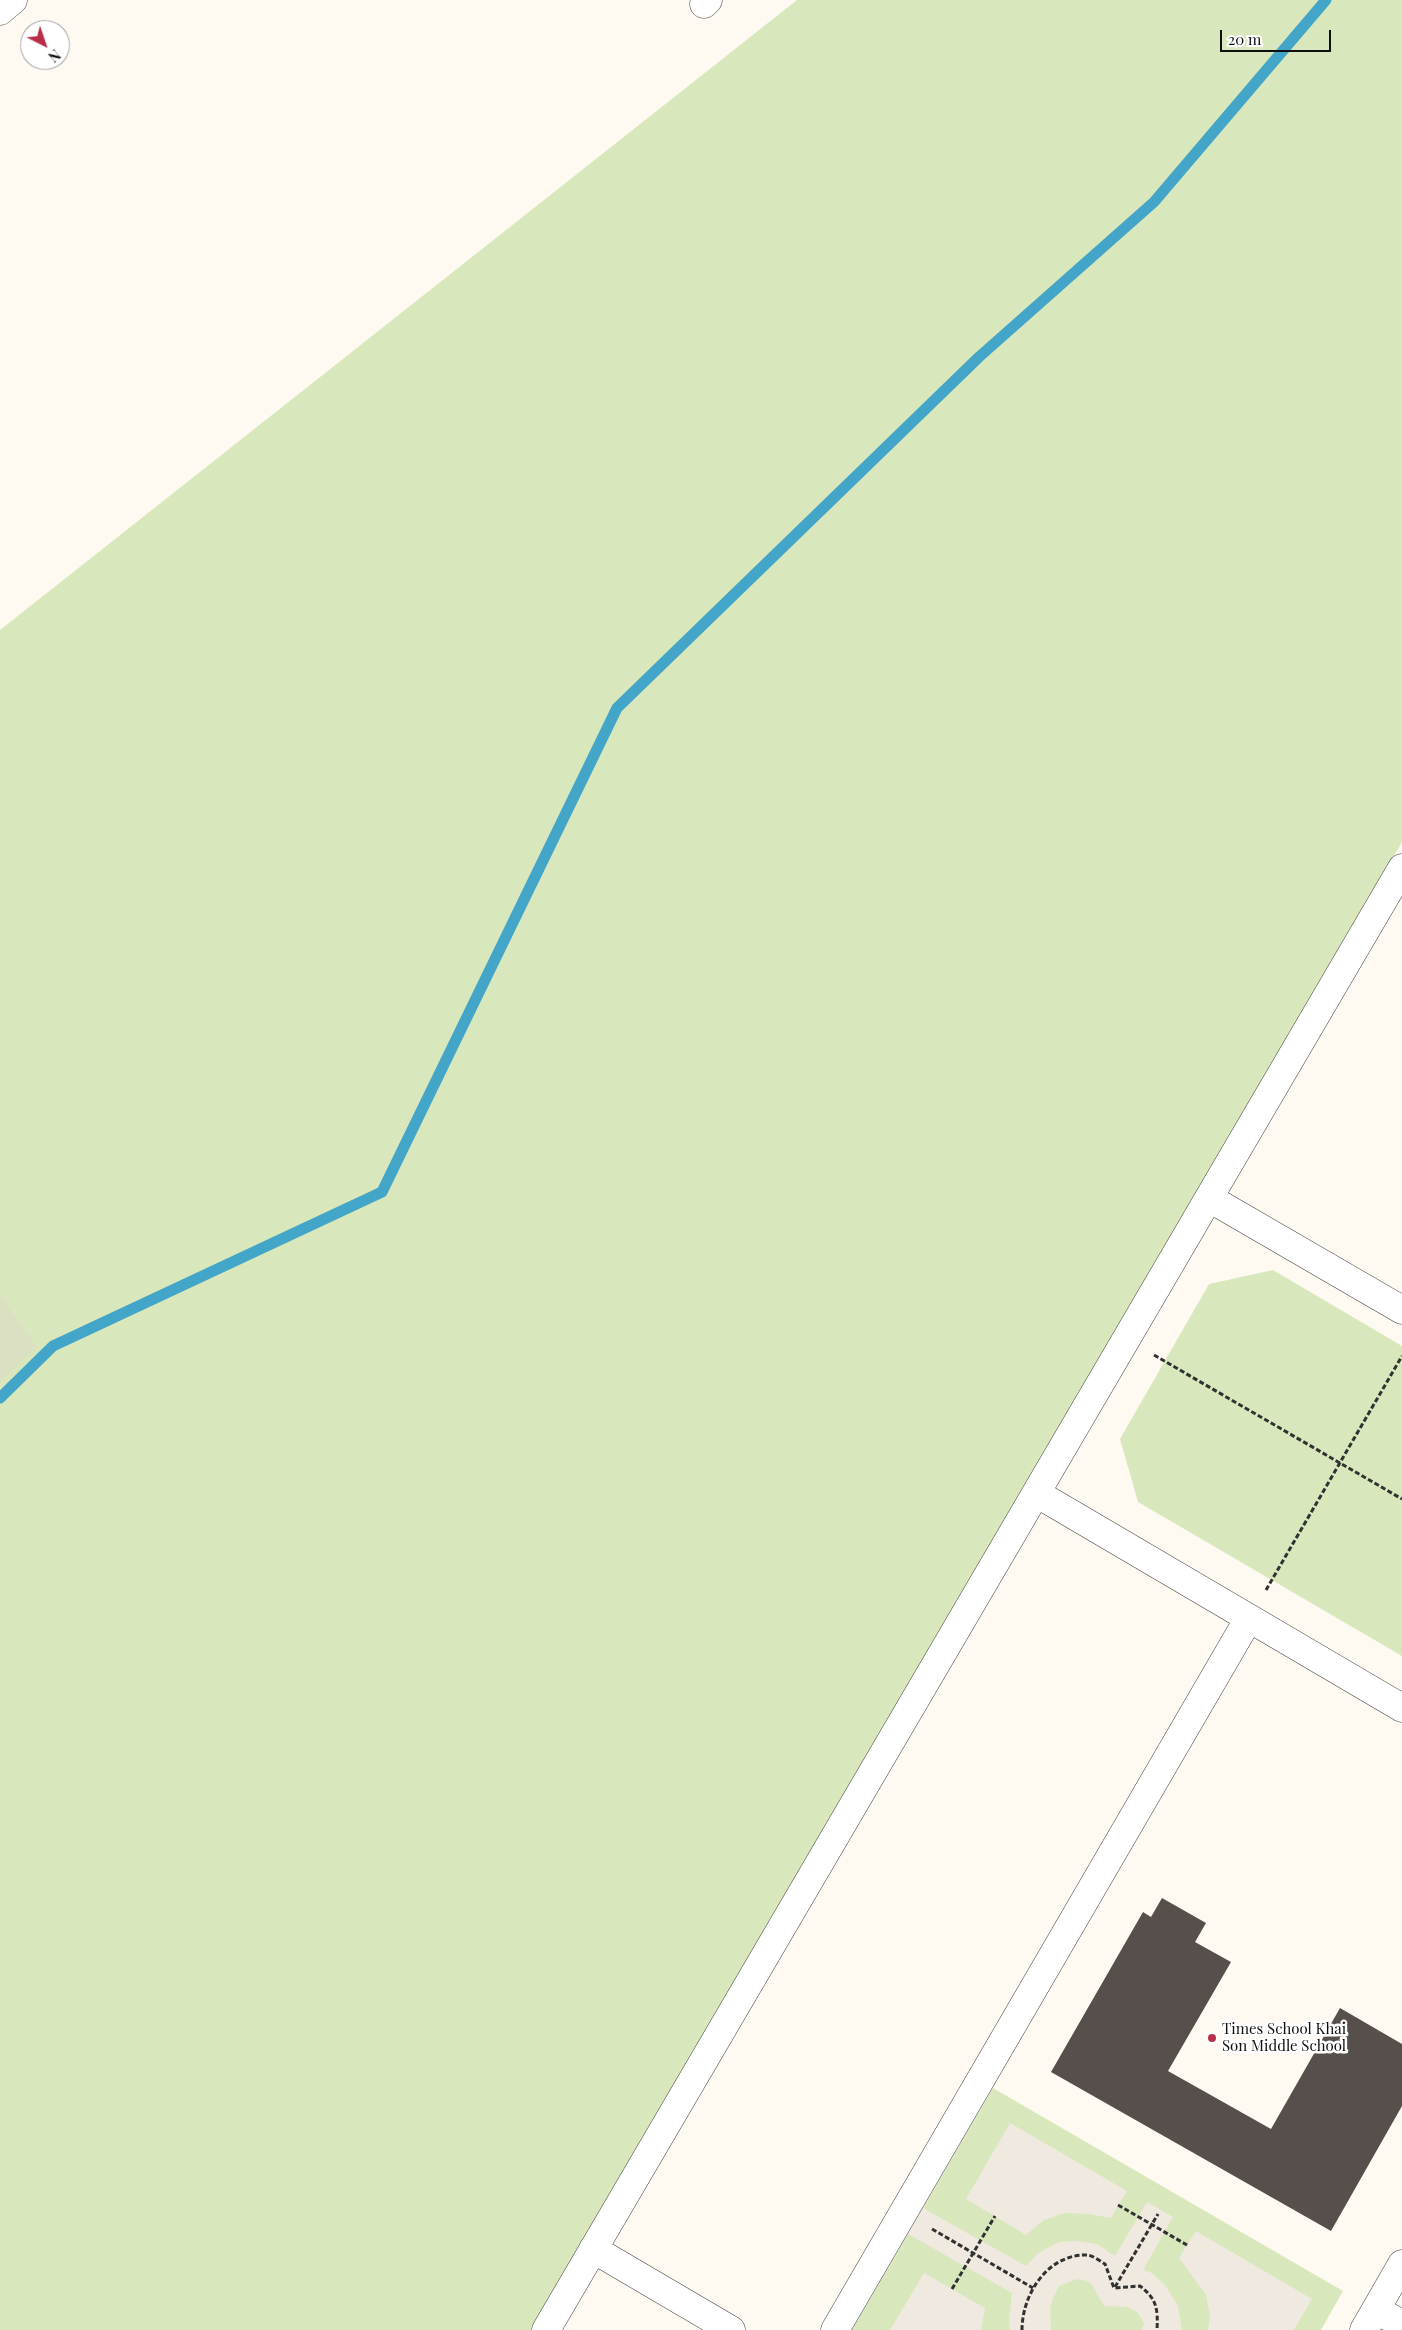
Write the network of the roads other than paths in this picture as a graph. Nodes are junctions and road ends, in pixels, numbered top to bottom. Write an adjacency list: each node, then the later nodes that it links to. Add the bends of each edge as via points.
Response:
1 (13, 0): 2 (street)
2 (0, 11)
3 (1402, 868): 4 (street)
4 (1209, 1198): 5 (street); 6 (street)
5 (1402, 1310)
6 (1036, 1493): 7 (street); 9 (street)
7 (1249, 1618): 8 (street); 15 (street)
8 (1402, 1708)
9 (593, 2249): 13 (street); 14 (street)
10 (1402, 2264): 11 (street)
11 (1370, 2320): 12 (street)
12 (1402, 2324)
13 (546, 2330)
14 (731, 2330)
15 (835, 2330)

